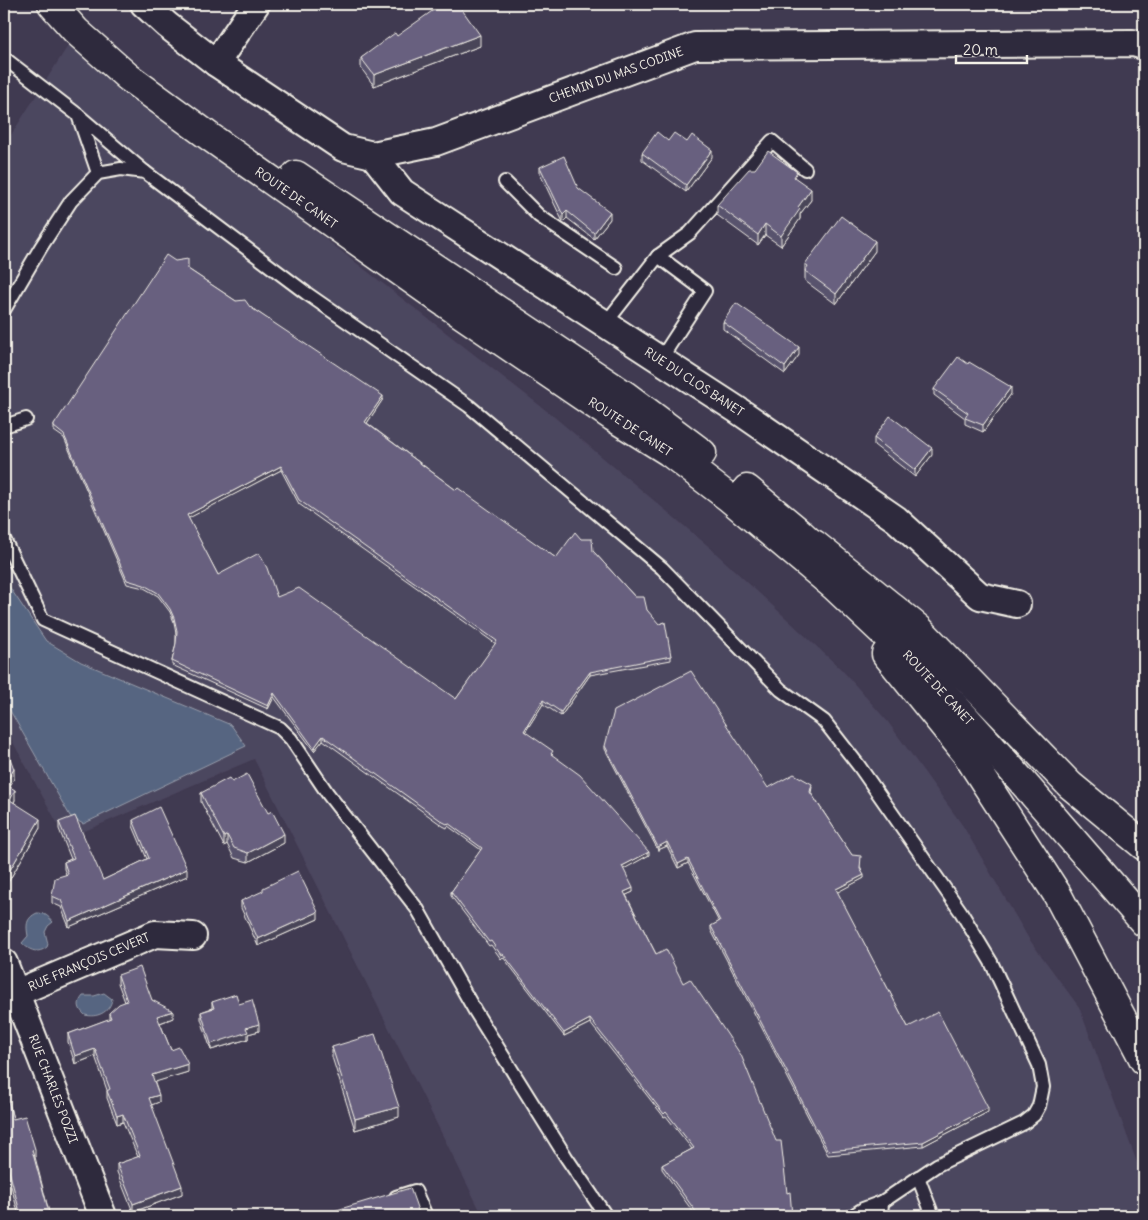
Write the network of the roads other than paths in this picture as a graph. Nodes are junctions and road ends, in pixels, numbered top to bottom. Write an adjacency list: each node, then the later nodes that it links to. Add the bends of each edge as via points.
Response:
1 (52, 4): 21 (main road, ROUTE DE CANET, via 76,31 128,77 438,298 669,452)
2 (73, 4): 22 (main road, ROUTE DE CANET, via 135,63 221,125 626,396)
3 (144, 4): 7 (street, CHEMIN DU MAS CODINE)
4 (256, 4): 7 (street)
5 (1144, 46): 9 (street, CHEMIN DU MAS CODINE, via 1114,43 695,46 436,142)
6 (4, 58): 8 (lane)
7 (216, 63): 9 (street, CHEMIN DU MAS CODINE, via 343,148)
8 (78, 115): 11 (lane); 12 (lane)
9 (372, 154): 17 (street, RUE DU CLOS BANET, via 402,192)
10 (805, 169): 14 (lane, via 772,141 690,233)
11 (145, 172): 12 (lane, via 121,169); 32 (lane, via 306,294 469,406 662,568 781,690 830,728 961,912 991,962 1039,1064 1043,1088 1034,1114 1024,1123)
12 (98, 173): 16 (lane, via 72,201)
13 (505, 182): 15 (lane, via 539,216)
14 (658, 256): 17 (lane); 18 (lane, via 705,291)
15 (616, 268)
16 (4, 310)
17 (605, 324): 18 (street, RUE DU CLOS BANET)
18 (660, 360): 24 (street, RUE DU CLOS BANET, via 896,520 980,596)
19 (26, 419): 20 (lane)
20 (4, 426)
21 (770, 532): 27 (main road, ROUTE DE CANET, via 920,666); 31 (main road, via 866,630 966,753 1057,894)
22 (799, 532): 25 (main road, via 919,629 1070,785); 26 (main road, ROUTE DE CANET, via 912,636)
23 (4, 539): 38 (lane, via 42,620 280,728 291,739 328,794 418,910 485,1027)
24 (1017, 604)
25 (1144, 846)
26 (1144, 900)
27 (1144, 922)
28 (193, 936): 30 (street, RUE FRANÇOIS CEVERT, via 154,934)
29 (4, 963): 30 (street, RUE CHARLES POZZI)
30 (16, 993): 36 (street, RUE CHARLES POZZI)
31 (1144, 1060)
32 (918, 1177): 34 (lane); 40 (lane)
33 (388, 1200): 37 (lane, via 415,1191)
34 (882, 1202): 35 (lane); 39 (lane)
35 (862, 1214)
36 (103, 1216)
37 (426, 1216)
38 (606, 1216)
39 (881, 1216)
40 (933, 1216)

